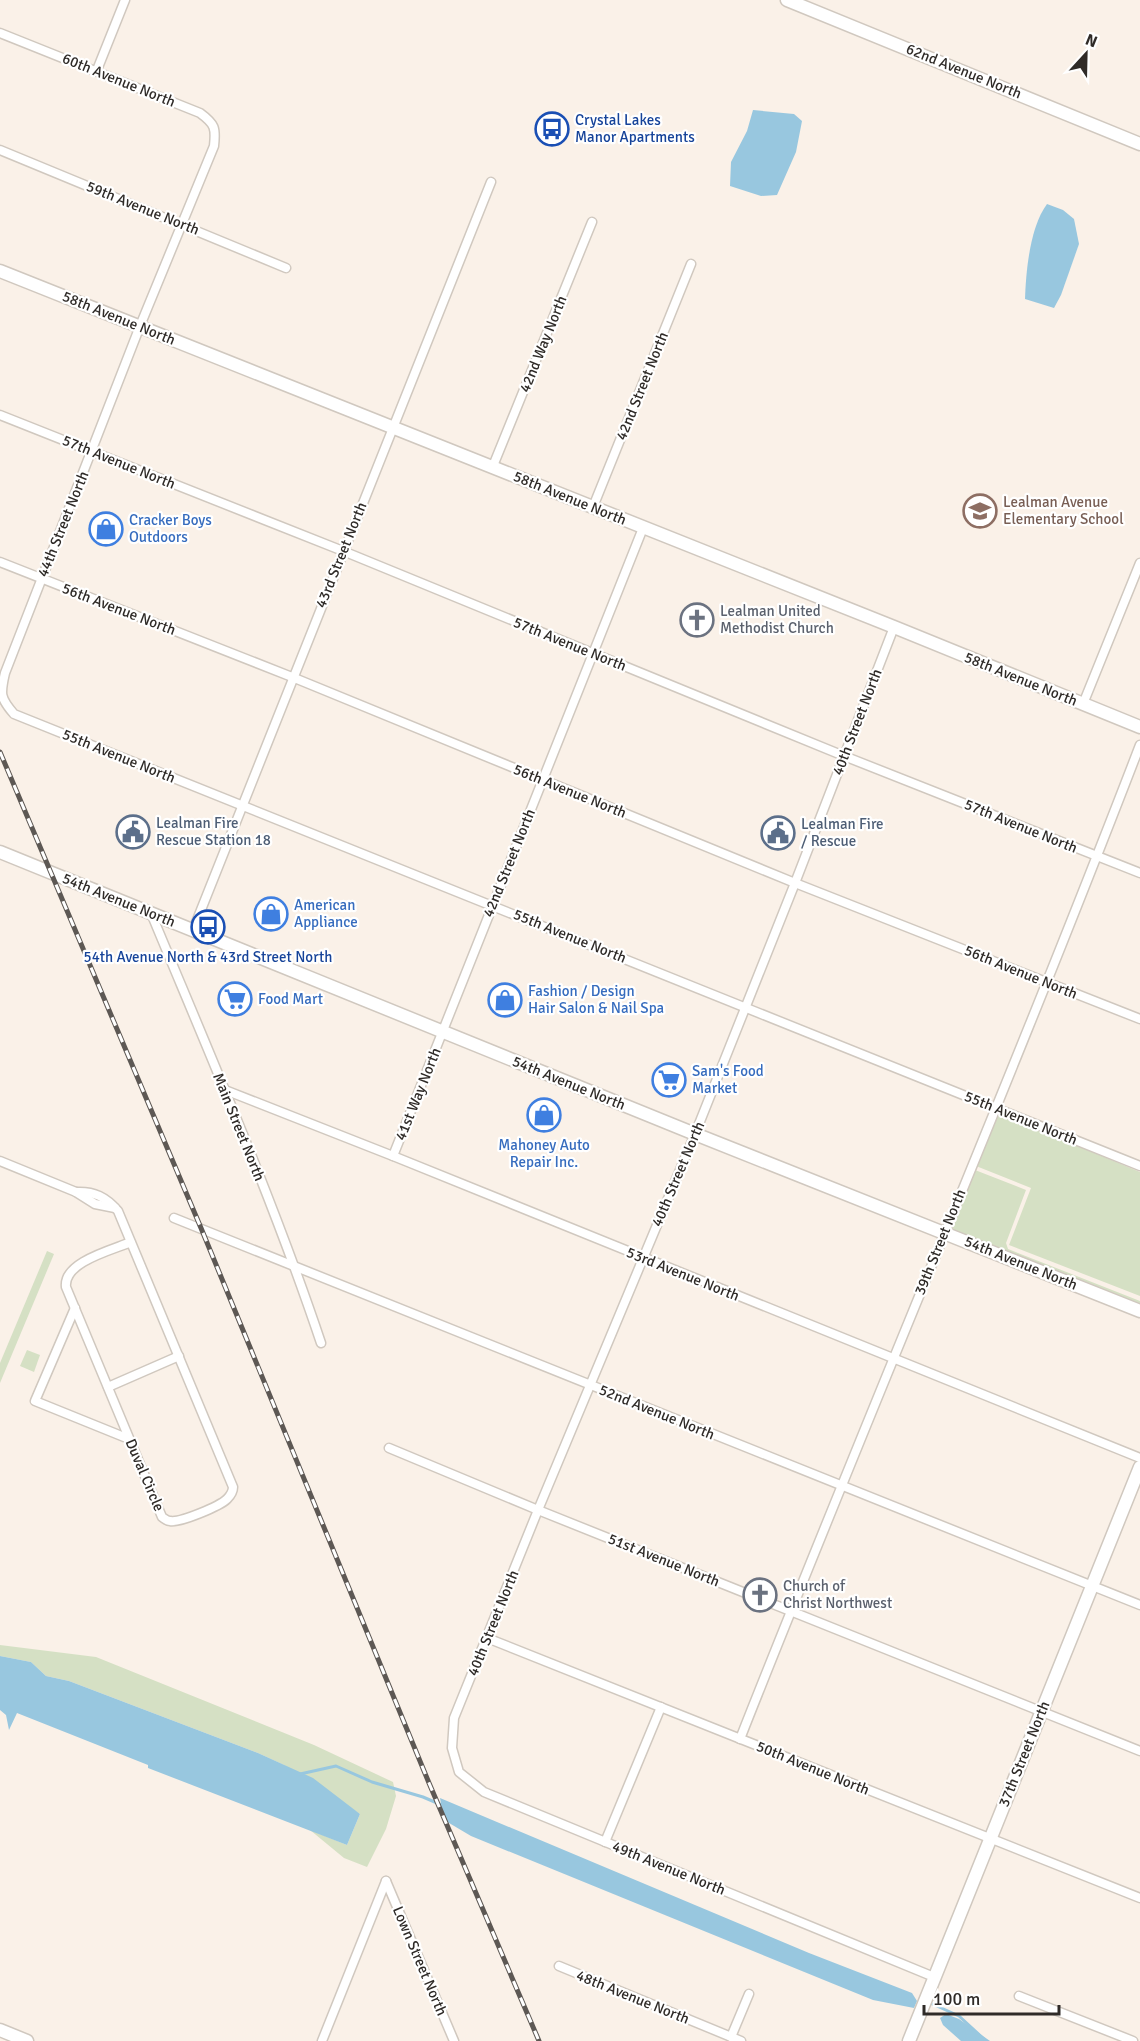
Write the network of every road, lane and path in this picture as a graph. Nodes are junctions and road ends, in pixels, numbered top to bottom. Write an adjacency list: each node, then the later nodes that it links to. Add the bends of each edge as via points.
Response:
1 (125, 0): 4 (street)
2 (787, 0): 5 (street, 62nd Avenue North)
3 (0, 33): 4 (street, 60th Avenue North)
4 (97, 70): 6 (street, 60th Avenue North, via 200,113 216,131)
5 (1140, 144)
6 (214, 146): 10 (street, 44th Street North)
7 (0, 150): 10 (street, 59th Avenue North)
8 (491, 182): 16 (street, 43rd Street North)
9 (592, 222): 18 (street, 42nd Way North)
10 (182, 224): 12 (street, 59th Avenue North); 14 (street, 44th Street North)
11 (691, 264): 19 (street, 42nd Street North)
12 (286, 268)
13 (0, 271): 14 (street, 58th Avenue North)
14 (140, 326): 16 (street, 58th Avenue North); 17 (street, 44th Street North)
15 (0, 415): 17 (street, 57th Avenue North)
16 (393, 426): 18 (street, 58th Avenue North); 21 (street, 43rd Street North)
17 (92, 451): 21 (street, 57th Avenue North); 24 (street, 44th Street North)
18 (493, 466): 19 (street, 58th Avenue North)
19 (593, 507): 20 (street, 58th Avenue North)
20 (644, 528): 25 (street, 58th Avenue North); 26 (street, 42nd Street North)
21 (343, 551): 26 (street, 57th Avenue North); 27 (street, 43rd Street North)
22 (0, 562): 24 (street, 56th Avenue North)
23 (1140, 563): 29 (street)
24 (41, 579): 27 (street, 56th Avenue North); 28 (street, 44th Street North, via 5,673)
25 (894, 627): 29 (street, 58th Avenue North); 32 (street, 40th Street North)
26 (593, 653): 32 (street, 57th Avenue North); 33 (street, 42nd Street North)
27 (292, 677): 33 (street, 56th Avenue North); 34 (street, 43rd Street North)
28 (3, 702): 34 (street, 55th Avenue North, via 14,714)
29 (1083, 704): 30 (street, 58th Avenue North)
30 (1140, 727)
31 (1140, 745): 36 (street, 39th Street North)
32 (844, 756): 36 (street, 57th Avenue North); 38 (street, 40th Street North)
33 (542, 779): 38 (street, 56th Avenue North); 39 (street, 42nd Street North)
34 (242, 805): 39 (street, 55th Avenue North); 41 (street, 43rd Street North)
35 (0, 852): 40 (street, 54th Avenue North)
36 (1097, 856): 37 (street, 57th Avenue North); 42 (street, 39th Street North)
37 (1140, 873)
38 (795, 883): 42 (street, 56th Avenue North); 43 (street, 40th Street North)
39 (493, 905): 43 (street, 55th Avenue North); 45 (street, 42nd Street North)
40 (150, 913): 41 (street, 54th Avenue North); 46 (street, Main Street North)
41 (193, 930): 45 (street, 54th Avenue North)
42 (1046, 982): 44 (street, 56th Avenue North); 47 (street, 39th Street North)
43 (745, 1007): 47 (street, 55th Avenue North); 48 (street, 40th Street North)
44 (1140, 1019)
45 (443, 1032): 48 (street, 54th Avenue North); 49 (street, 41st Way North)
46 (225, 1090): 49 (street, 53rd Avenue North); 56 (street, Main Street North)
47 (995, 1107): 51 (street, 55th Avenue North); 53 (street, 39th Street North)
48 (695, 1134): 53 (street, 54th Avenue North); 55 (street, 40th Street North)
49 (393, 1156): 55 (street, 53rd Avenue North)
50 (0, 1161): 54 (street, Duval Circle, via 75,1192 105,1198 117,1210)
51 (1140, 1166)
52 (174, 1218): 56 (street, 52nd Avenue North)
53 (945, 1233): 58 (street, 54th Avenue North); 61 (street, 39th Street North)
54 (131, 1242): 57 (street, Duval Circle, via 72,1269 66,1281); 60 (street, Duval Circle)
55 (642, 1257): 61 (street, 53rd Avenue North); 62 (street, 40th Street North)
56 (295, 1266): 59 (street, Main Street North); 62 (street, 52nd Avenue North)
57 (75, 1308): 63 (street, Duval Circle); 64 (street, via 35,1401)
58 (1140, 1311)
59 (321, 1343)
60 (179, 1356): 63 (street); 64 (street, Duval Circle, via 234,1489 232,1493 225,1502 182,1520 168,1521 162,1517)
61 (892, 1359): 66 (street, 53rd Avenue North); 68 (street, 39th Street North)
62 (590, 1385): 68 (street, 52nd Avenue North); 69 (street, 40th Street North)
63 (108, 1387): 64 (street, Duval Circle)
64 (129, 1438)
65 (389, 1448): 69 (street, 51st Avenue North)
66 (1140, 1458)
67 (1140, 1467): 70 (street, 37th Street North)
68 (841, 1486): 70 (street, 52nd Avenue North); 72 (street, 39th Street North)
69 (538, 1510): 72 (street, 51st Avenue North); 73 (street, 40th Street North)
70 (1092, 1586): 71 (street, 52nd Avenue North); 75 (street, 37th Street North)
71 (1140, 1605)
72 (790, 1611): 75 (street, 51st Avenue North); 77 (street, 39th Street North)
73 (487, 1638): 74 (street, 50th Avenue North); 76 (street, 40th Street North)
74 (661, 1707): 77 (street, 50th Avenue North); 80 (street)
75 (1041, 1712): 78 (street, 51st Avenue North); 79 (street, 37th Street North)
76 (454, 1718): 80 (street, 49th Avenue North, via 452,1748 459,1772 484,1791)
77 (740, 1739): 79 (street, 50th Avenue North)
78 (1140, 1751)
79 (990, 1838): 81 (street, 50th Avenue North); 83 (street, 37th Street North)
80 (605, 1842): 83 (street, 49th Avenue North)
81 (1140, 1898)
82 (559, 1966): 87 (street, 48th Avenue North)
83 (933, 1981): 92 (street, 37th Street North)
84 (749, 1994): 87 (street)
85 (1019, 1996): 93 (street)
86 (0, 2031): 88 (street)
87 (731, 2037): 91 (street, 48th Avenue North)
88 (27, 2041)
89 (322, 2041): 90 (street, Lown Street North, via 386,1881)
90 (454, 2041)
91 (741, 2041)
92 (909, 2041)
93 (1133, 2041)

